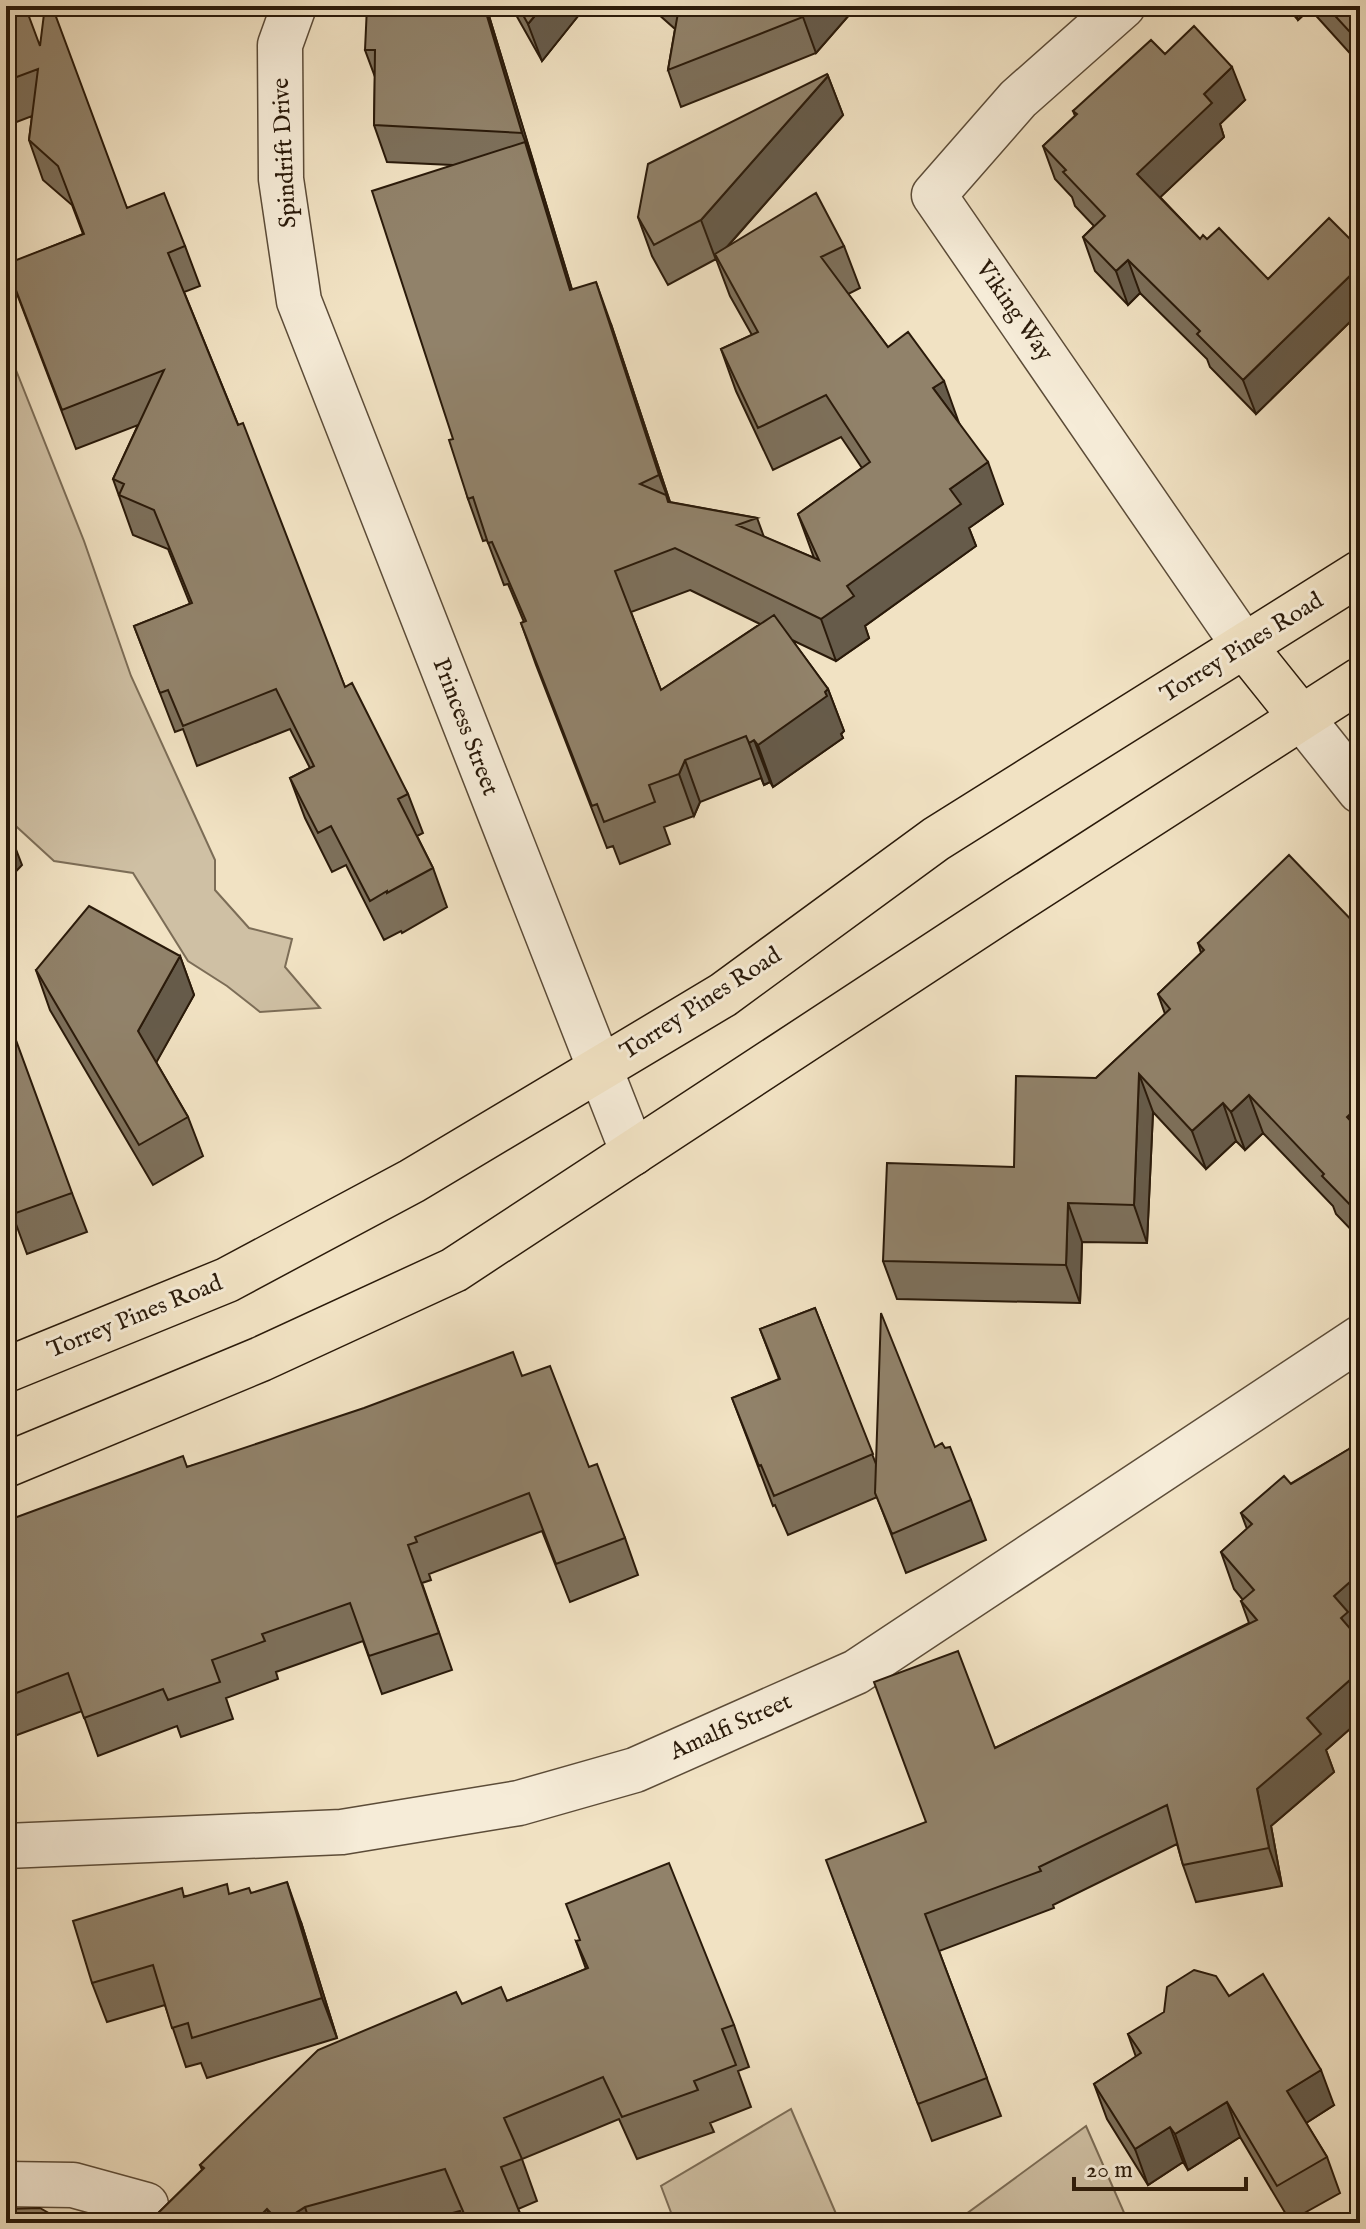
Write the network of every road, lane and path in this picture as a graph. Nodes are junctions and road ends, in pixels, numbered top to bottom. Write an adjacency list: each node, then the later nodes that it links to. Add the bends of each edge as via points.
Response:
1 (294, 6): 3 (street, Spindrift Drive, via 280,45 281,179)
2 (1123, 6): 5 (street, Viking Way, via 1018,99 934,195)
3 (299, 301): 9 (street, Princess Street)
4 (1360, 573): 5 (main road, Torrey Pines Road)
5 (1245, 647): 7 (main road); 9 (main road, Torrey Pines Road, via 936,839 723,995)
6 (1360, 680): 7 (main road)
7 (1301, 717): 8 (street); 10 (main road)
8 (1360, 791)
9 (598, 1070): 10 (street, Princess Street); 12 (main road, Torrey Pines Road, via 412,1181 227,1280)
10 (633, 1153): 13 (main road, via 454,1270 261,1359)
11 (1360, 1338): 14 (street, Amalfi Street, via 856,1672 635,1770 519,1803 342,1832)
12 (6, 1370)
13 (6, 1465)
14 (6, 1846)
15 (6, 2184): 16 (street, via 73,2185)
16 (146, 2205)

